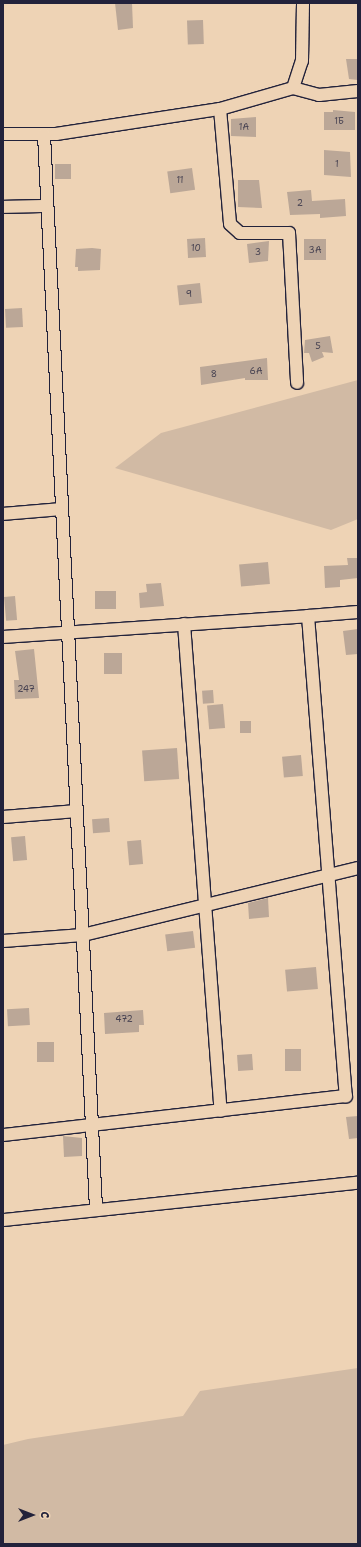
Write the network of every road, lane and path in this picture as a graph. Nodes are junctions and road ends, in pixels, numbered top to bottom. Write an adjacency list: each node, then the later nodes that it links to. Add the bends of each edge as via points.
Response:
1 (302, 3): 2 (street, via 302,61)
2 (293, 88): 3 (street, via 319,95); 4 (street)
3 (358, 91)
4 (220, 109): 6 (street); 9 (street, via 230,224 240,233 289,233)
5 (3, 134): 6 (street)
6 (44, 134): 7 (street)
7 (47, 206): 8 (street); 10 (street)
8 (3, 207)
9 (297, 383)
10 (62, 509): 11 (street); 15 (street)
11 (3, 514)
12 (358, 612): 13 (street)
13 (308, 616): 14 (street); 20 (street)
14 (184, 624): 15 (street); 21 (street)
15 (68, 632): 16 (street); 17 (street)
16 (3, 637)
17 (77, 811): 18 (street); 22 (street)
18 (3, 817)
19 (358, 868): 20 (street)
20 (329, 875): 21 (street); 24 (street)
21 (205, 906): 22 (street); 25 (street)
22 (83, 935): 23 (street); 26 (street)
23 (3, 941)
24 (352, 1095): 25 (street)
25 (221, 1111): 26 (street)
26 (92, 1127): 27 (street); 29 (street)
27 (3, 1135)
28 (358, 1183): 29 (street)
29 (96, 1210): 30 (street)
30 (3, 1220)

